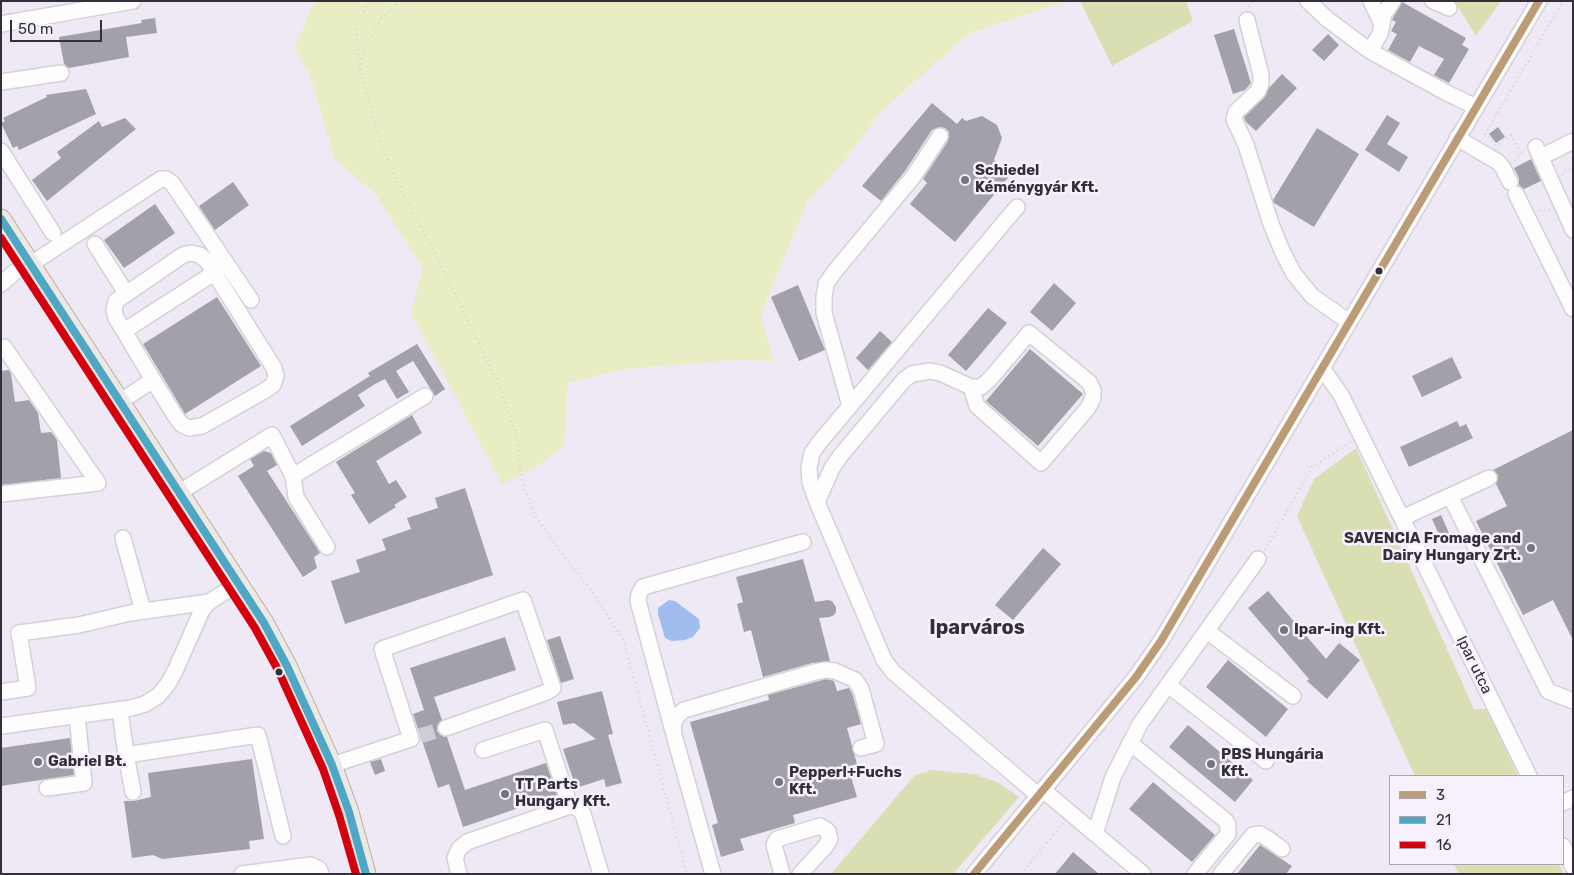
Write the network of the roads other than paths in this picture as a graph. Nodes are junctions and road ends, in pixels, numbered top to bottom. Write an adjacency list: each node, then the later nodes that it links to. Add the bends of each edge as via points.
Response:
1 (133, 1): 9 (street)
2 (1308, 1): 11 (street)
3 (1371, 1): 10 (street)
4 (1392, 1): 10 (street)
5 (1433, 1): 7 (street)
6 (1538, 1): 14 (street)
7 (1448, 8)
8 (1247, 20): 31 (street, via 1261,83 1258,91 1236,112 1234,119 1246,145 1271,224 1294,274 1312,296)
9 (1, 24)
10 (1382, 24): 11 (street)
11 (1370, 51): 14 (street, via 1446,94)
12 (60, 73): 13 (street)
13 (1, 82)
14 (1476, 107): 16 (street)
15 (940, 136): 39 (street, via 913,177 826,284 824,313)
16 (1457, 138): 30 (street, via 1503,168); 31 (street)
17 (1573, 141): 20 (street, via 1538,152)
18 (1, 151): 23 (street)
19 (1017, 207): 39 (street)
20 (1569, 209): 22 (street)
21 (1, 219): 25 (main road)
22 (1573, 230)
23 (53, 233)
24 (95, 244): 28 (street)
25 (31, 264): 27 (street); 29 (street, via 161,179 172,183); 38 (main road)
26 (214, 273): 28 (street, via 207,261 191,253); 32 (street); 35 (street, via 274,368 273,385 202,426 189,428 181,424)
27 (1, 284)
28 (126, 293): 32 (street, via 116,301 114,310)
29 (251, 300)
30 (1571, 302)
31 (1349, 322): 34 (street)
32 (124, 331): 35 (street)
33 (1, 347): 43 (street, via 98,483)
34 (1322, 368): 46 (street, Ipar utca, via 1341,395); 73 (street, via 1161,641 1136,677)
35 (154, 380): 38 (street)
36 (970, 387): 36 (street, via 981,387 990,379 1029,333 1089,382 1093,398 1041,463 977,406); 45 (street, via 930,371 912,374 904,380 841,455)
37 (425, 396): 40 (street)
38 (120, 401): 42 (main road)
39 (850, 406): 45 (street, via 812,453 810,482)
40 (293, 476): 42 (street, via 272,435); 49 (street, via 296,497)
41 (1489, 478): 44 (street)
42 (180, 492): 51 (main road)
43 (1, 494)
44 (1450, 496): 46 (street); 58 (street, via 1548,691)
45 (817, 502): 73 (street, via 884,660 893,672)
46 (1402, 518): 70 (street, Ipar utca)
47 (123, 538): 53 (street)
48 (804, 542): 63 (street, via 642,588 638,601)
49 (327, 547)
50 (1258, 559): 54 (street)
51 (239, 583): 52 (street); 69 (main road, via 287,666)
52 (209, 602): 53 (street); 59 (street, via 202,610 168,684 145,704)
53 (143, 611): 56 (street, via 19,633 28,688)
54 (1207, 631): 55 (street); 57 (street)
55 (1168, 685): 64 (street); 68 (street)
56 (1, 692)
57 (1293, 696)
58 (1573, 701)
59 (120, 710): 60 (street); 67 (street)
60 (77, 716): 61 (street); 71 (street, via 84,783)
61 (1, 726)
62 (446, 728): 69 (street, via 553,688 523,600 382,649 415,738)
63 (674, 735): 65 (street, via 673,725 684,710 826,670 855,680 861,689 876,744); 86 (street)
64 (1130, 743): 75 (street); 90 (street, via 1228,825 1228,834)
65 (861, 748)
66 (483, 750): 74 (street, via 545,730)
67 (126, 754): 72 (street); 76 (street, via 258,735)
68 (1266, 761)
69 (332, 766): 83 (main road)
70 (1529, 775)
71 (47, 788)
72 (133, 792)
73 (1041, 793): 75 (street); 89 (street)
74 (570, 806): 84 (street, via 467,842 455,858); 85 (street, via 583,814)
75 (1094, 834): 80 (street)
76 (283, 836)
77 (1564, 848): 79 (street)
78 (1282, 849): 91 (street, via 1260,834 1253,835)
79 (1573, 867)
80 (1139, 872)
81 (242, 874): 82 (street, via 311,864)
82 (321, 874)
83 (366, 874)
84 (459, 874)
85 (600, 874)
86 (713, 874)
87 (782, 874): 88 (street, via 774,845 777,838 820,826 828,831 830,839)
88 (800, 874)
89 (974, 874)
90 (1195, 874)
91 (1221, 874)

